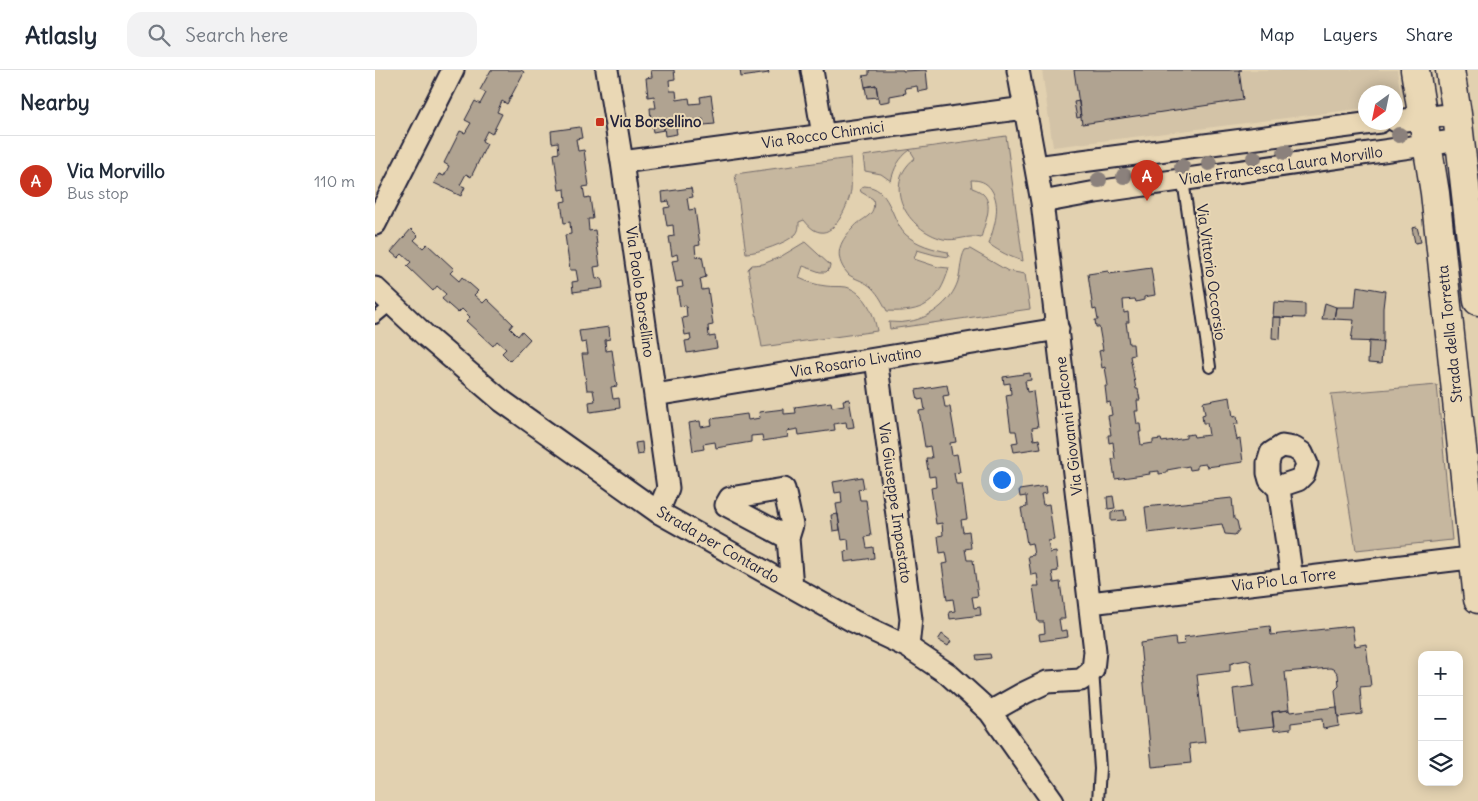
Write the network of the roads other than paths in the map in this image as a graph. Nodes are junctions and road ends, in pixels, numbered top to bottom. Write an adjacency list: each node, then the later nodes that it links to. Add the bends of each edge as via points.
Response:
1 (453, 70): 20 (street)
2 (607, 70): 15 (street, Via Paolo Borsellino)
3 (812, 70): 12 (street)
4 (1018, 70): 7 (street, Via Giovanni Falcone)
5 (1415, 70): 8 (street, Strada della Torretta)
6 (1449, 70): 11 (street, Strada della Torretta)
7 (1025, 108): 12 (street, Via Rocco Chinnici); 16 (street, Via Giovanni Falcone)
8 (1423, 117): 9 (street); 11 (street); 14 (street, Strada della Torretta)
9 (1403, 119)
10 (1358, 125): 13 (street, Viale Francesca Laura Morvillo)
11 (1458, 127): 14 (street, Viale Francesca Laura Morvillo); 22 (street, Strada della Torretta)
12 (823, 135): 15 (street, Via Rocco Chinnici)
13 (1229, 142): 16 (street, Viale Francesca Laura Morvillo); 17 (street)
14 (1427, 144): 17 (street, Viale Francesca Laura Morvillo); 32 (street, Strada della Torretta)
15 (622, 162): 28 (street, Via Paolo Borsellino)
16 (1036, 167): 19 (street, Via Giovanni Falcone)
17 (1233, 174): 18 (street, Viale Francesca Laura Morvillo)
18 (1183, 180): 19 (street, Viale Francesca Laura Morvillo); 27 (lane, Via Vittorio Occorsio)
19 (1042, 202): 25 (street, Via Giovanni Falcone)
20 (375, 224)
21 (375, 288): 23 (street, Strada per Contardo)
22 (1478, 299)
23 (392, 304): 24 (lane); 30 (street, Strada per Contardo, via 502,401)
24 (375, 318)
25 (1058, 329): 26 (street, Via Rosario Livatino); 36 (street, Via Giovanni Falcone)
26 (876, 359): 28 (street, Via Rosario Livatino); 37 (street, Via Giuseppe Impastato, via 911,619)
27 (1210, 367)
28 (655, 395): 30 (street, Via Paolo Borsellino, via 668,488)
29 (1279, 489): 33 (street)
30 (658, 512): 34 (street, Strada per Contardo)
31 (788, 538): 34 (street)
32 (1476, 558): 33 (street, Via Pio La Torre); 35 (street, Strada della Torretta)
33 (1291, 580): 36 (street, Via Pio La Torre)
34 (792, 587): 37 (street, Strada per Contardo)
35 (1478, 599)
36 (1090, 603): 38 (street, Via Giovanni Falcone, via 1095,651)
37 (907, 647): 39 (street, Strada per Contardo, via 948,674)
38 (1093, 670): 39 (street, via 1081,680 1047,682); 41 (lane, via 1100,769)
39 (990, 712): 40 (street, Strada per Contardo)
40 (1053, 801)
41 (1098, 801)

